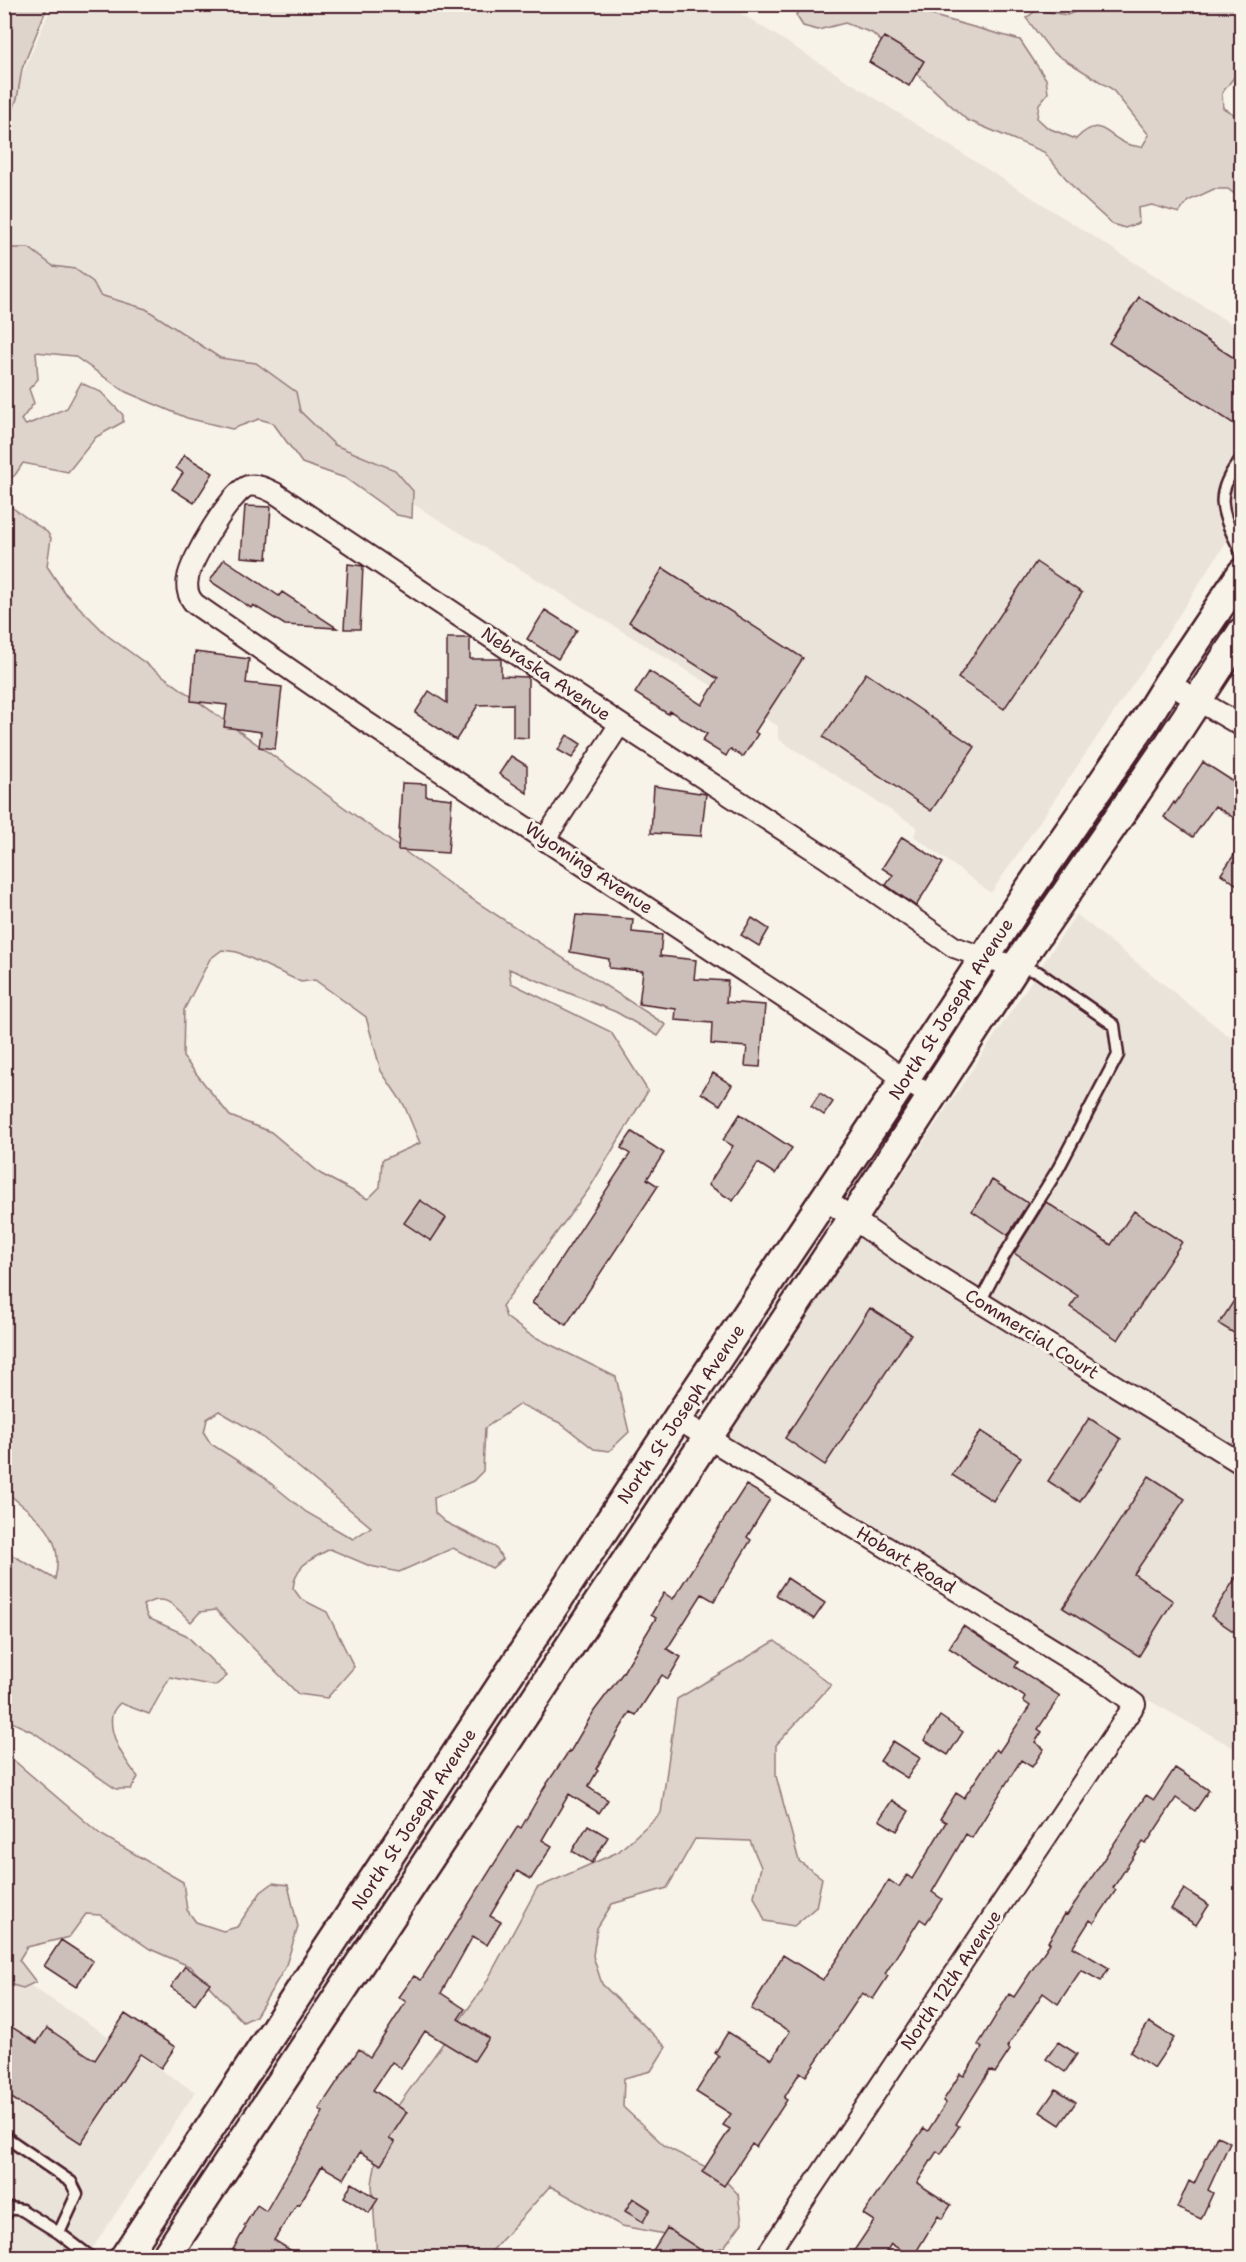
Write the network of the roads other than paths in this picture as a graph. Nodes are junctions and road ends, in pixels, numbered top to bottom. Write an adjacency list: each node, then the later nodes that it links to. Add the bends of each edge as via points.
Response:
1 (1242, 458): 2 (lane, via 1227,479 1222,497 1222,514)
2 (1242, 554)
3 (1242, 573): 6 (main road, North St Joseph Avenue)
4 (1242, 632): 7 (main road, North St Joseph Avenue)
5 (246, 639): 8 (street, Nebraska Avenue, via 190,599 187,588 188,576 206,540 231,501 242,488 254,485 275,493); 10 (street, Wyoming Avenue)
6 (1168, 683): 7 (street); 11 (main road, North St Joseph Avenue)
7 (1198, 699): 9 (street); 12 (main road, North St Joseph Avenue)
8 (620, 724): 10 (street); 11 (street, Nebraska Avenue, via 825,857 954,947)
9 (1242, 726)
10 (545, 839): 13 (street, Wyoming Avenue)
11 (985, 958): 12 (street, Nebraska Avenue); 13 (main road, North St Joseph Avenue)
12 (1016, 966): 14 (main road, North St Joseph Avenue); 17 (lane, via 1038,972 1114,1025 1118,1055 1058,1169)
13 (904, 1080): 14 (street, Wyoming Avenue); 15 (main road, North St Joseph Avenue)
14 (933, 1097): 16 (main road, North St Joseph Avenue)
15 (825, 1199): 16 (street, Commercial Court); 18 (main road, North St Joseph Avenue)
16 (853, 1218): 17 (street, Commercial Court); 19 (main road, North St Joseph Avenue)
17 (980, 1302): 20 (street, Commercial Court)
18 (677, 1419): 19 (street, Hobart Road); 26 (main road, North St Joseph Avenue)
19 (707, 1439): 21 (street, Hobart Road); 27 (main road, North St Joseph Avenue)
20 (1242, 1464)
21 (1133, 1702): 28 (street, North 12th Avenue, via 1136,1704)
22 (4, 2136): 24 (lane, via 71,2182 77,2193)
23 (4, 2217): 24 (lane, via 10,2208 22,2210)
24 (59, 2233): 25 (lane)
25 (92, 2258)
26 (124, 2258)
27 (165, 2258)
28 (765, 2258)

